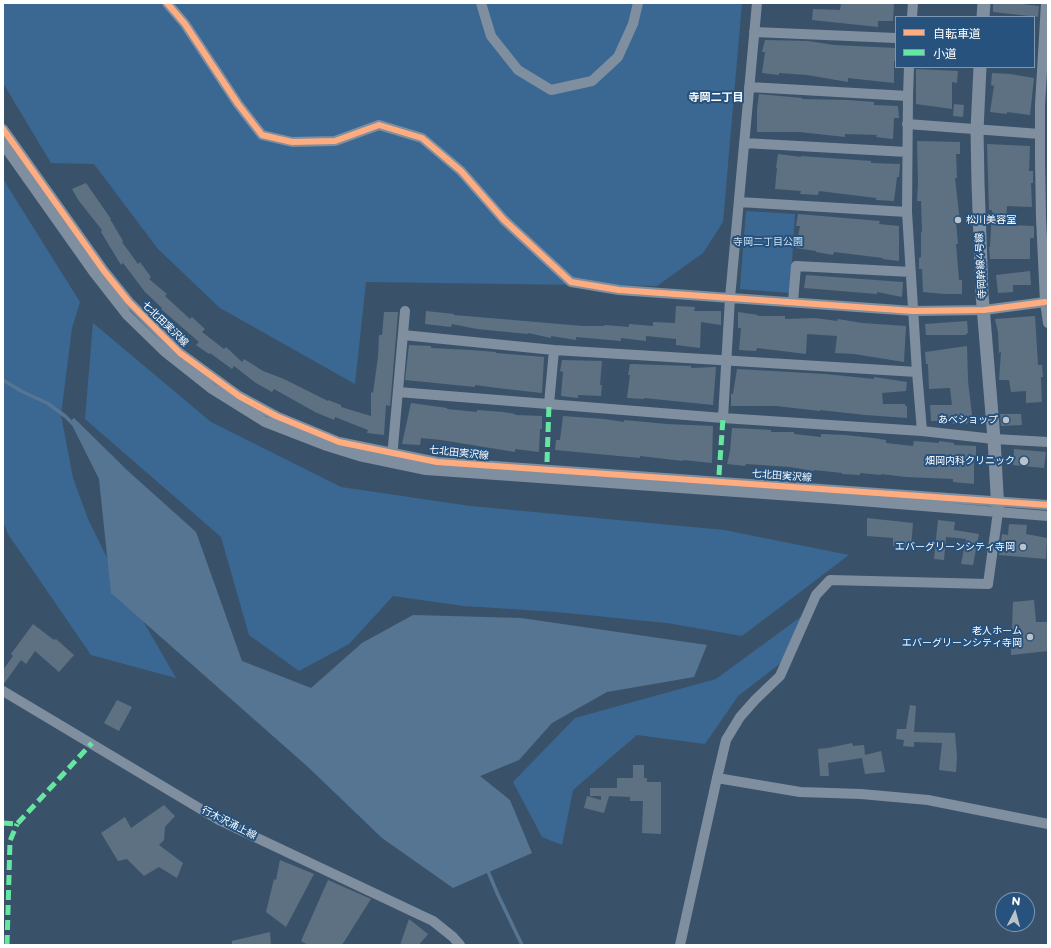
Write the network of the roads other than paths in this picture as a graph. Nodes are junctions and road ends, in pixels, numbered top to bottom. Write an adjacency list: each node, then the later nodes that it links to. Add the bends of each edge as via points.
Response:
1 (167, 3): 31 (street, via 185,24 238,104 262,135 292,142 335,141 378,125 422,138 461,171 504,220 571,282 619,290)
2 (481, 3): 3 (street, via 491,36 518,70 551,90 592,81 618,57 633,24)
3 (638, 3)
4 (757, 3): 10 (street)
5 (913, 3): 8 (street)
6 (984, 3): 9 (street)
7 (1046, 3): 12 (street)
8 (912, 16)
9 (983, 16)
10 (754, 32): 11 (street); 15 (street)
11 (895, 38)
12 (1045, 48): 17 (street)
13 (909, 68): 16 (street)
14 (980, 68): 20 (street, 寺岡幹線4号線)
15 (749, 87): 16 (street); 23 (street)
16 (908, 96): 18 (street)
17 (1044, 105): 21 (street)
18 (907, 124): 20 (street); 24 (street)
19 (3, 129): 48 (street, 七北田実沢線, via 104,271 129,302 180,353 239,396 276,416 339,442)
20 (977, 130): 21 (street); 34 (street, 寺岡幹線4号線)
21 (1040, 134): 25 (street)
22 (3, 144): 49 (street, via 95,274 127,315 164,351 212,389 265,422 327,446)
23 (744, 144): 24 (street); 26 (street)
24 (907, 152): 27 (street)
25 (1044, 160): 28 (street)
26 (738, 202): 27 (street); 31 (street)
27 (907, 212): 30 (street)
28 (1044, 218): 29 (street)
29 (1046, 271): 33 (street)
30 (911, 272): 32 (street, via 796,266); 36 (street)
31 (730, 298): 32 (street); 40 (street)
32 (793, 302): 36 (street)
33 (1045, 302): 34 (street); 37 (street)
34 (984, 310): 36 (street); 46 (street, 寺岡幹線4号線)
35 (405, 311): 38 (street)
36 (913, 311): 41 (street)
37 (1048, 323)
38 (403, 335): 39 (street); 42 (street)
39 (554, 350): 40 (street); 43 (street)
40 (727, 360): 41 (street); 44 (street)
41 (917, 372): 45 (street)
42 (398, 392): 43 (street); 48 (street)
43 (549, 404): 44 (street)
44 (723, 418): 45 (street)
45 (922, 431): 46 (street)
46 (994, 439): 47 (street); 51 (street, 寺岡幹線4号線)
47 (1048, 442)
48 (393, 453): 49 (street); 51 (street, 七北田実沢線, via 437,462)
49 (392, 464): 51 (street, via 472,474 835,499)
50 (1048, 505): 51 (street, 七北田実沢線)
51 (998, 507): 52 (street); 54 (street, via 988,584 830,580 816,594 780,676 740,717 726,740)
52 (1048, 516)
53 (3, 691): 56 (street, 行木沢涌上線, via 219,820 433,921)
54 (717, 778): 55 (street, via 800,792 928,800); 57 (street)
55 (1048, 824)
56 (460, 945)
57 (680, 945)

